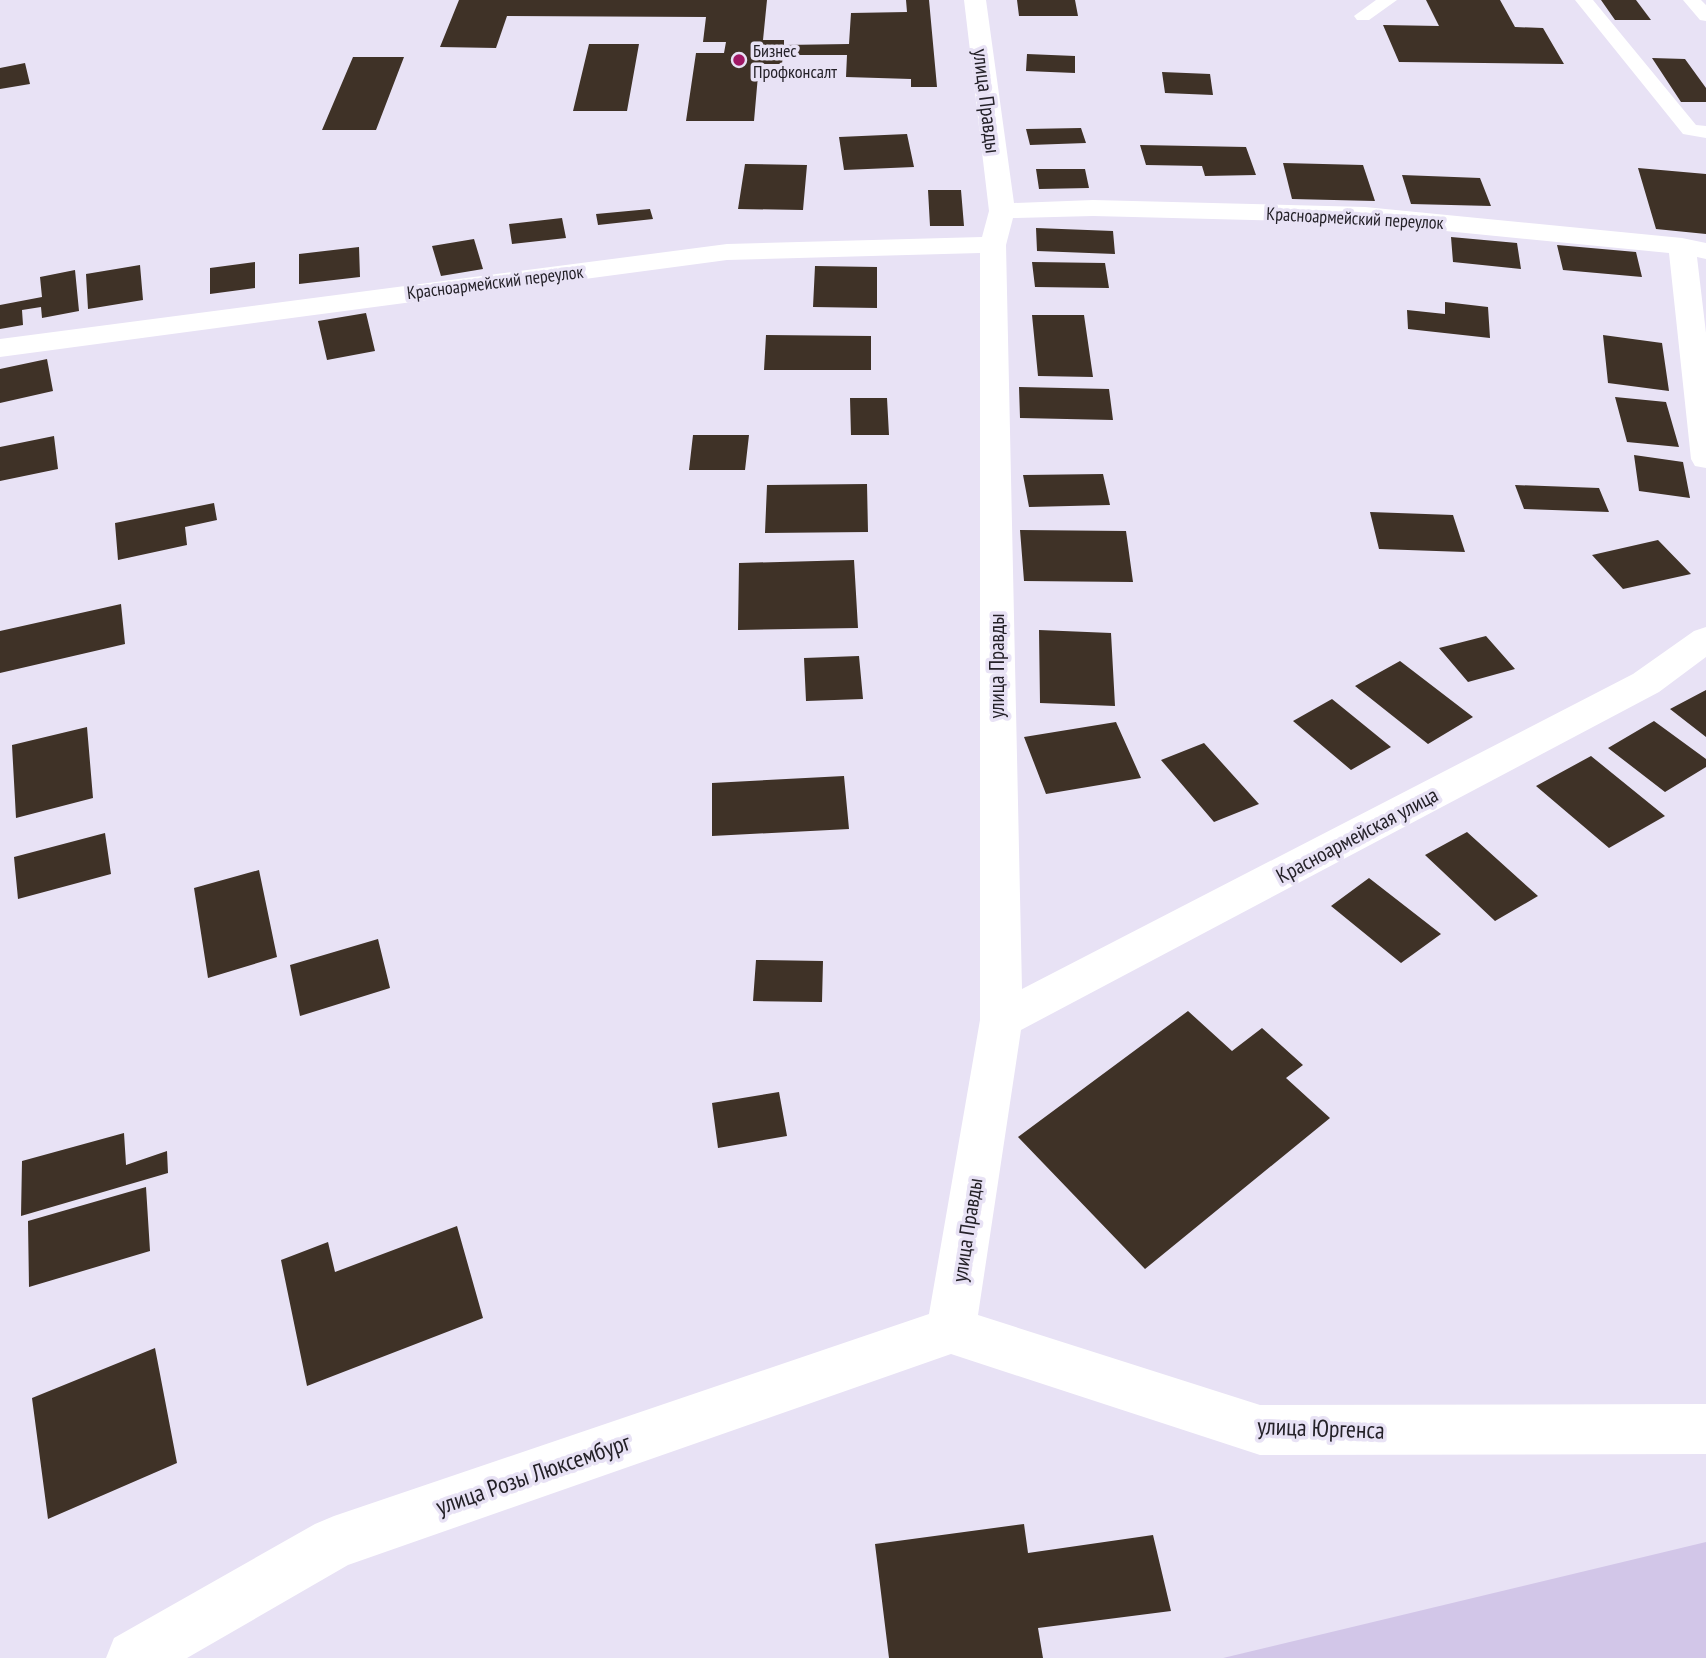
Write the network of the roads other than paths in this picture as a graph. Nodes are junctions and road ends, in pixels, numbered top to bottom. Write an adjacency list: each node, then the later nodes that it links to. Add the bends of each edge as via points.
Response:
1 (975, 0): 8 (street, улица Правды)
2 (1388, 0): 5 (lane)
3 (1584, 0): 7 (lane, via 1690,130)
4 (1692, 0): 6 (lane)
5 (1363, 16)
6 (1706, 16)
7 (1706, 132)
8 (1002, 211): 9 (street, улица Правды); 10 (street, Красноармейский переулок, via 1093,208 1364,215)
9 (993, 244): 11 (street, Красноармейский переулок, via 727,252); 14 (street, улица Правды)
10 (1694, 249): 12 (street)
11 (0, 348)
12 (1706, 459)
13 (1706, 639): 14 (street, Красноармейская улица, via 1646,683)
14 (1001, 1020): 15 (street, улица Правды)
15 (951, 1330): 16 (street, улица Юргенса, via 1260,1430); 17 (street, улица Розы Люксембург, via 334,1543)
16 (1706, 1429)
17 (134, 1658)

